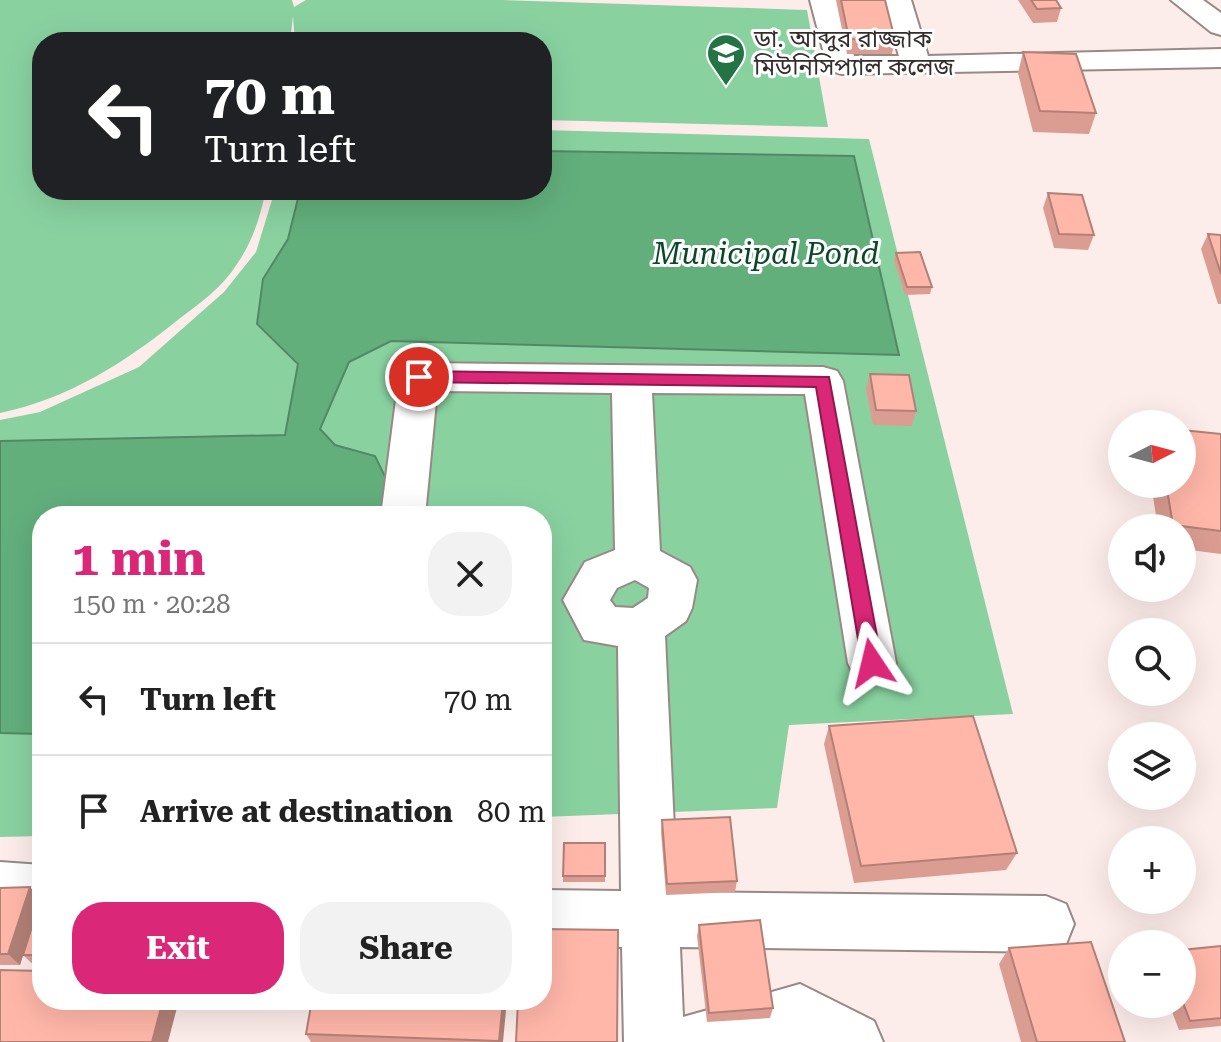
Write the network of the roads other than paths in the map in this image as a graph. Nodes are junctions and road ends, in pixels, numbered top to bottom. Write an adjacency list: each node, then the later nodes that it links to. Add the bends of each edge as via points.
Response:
1 (824, 0): 7 (street, via 842,65)
2 (897, 0): 7 (street)
3 (1185, 0): 5 (street)
4 (1197, 0): 5 (street)
5 (1221, 25)
6 (1221, 58): 7 (street)
7 (916, 65)
8 (631, 379): 9 (street, via 419,377); 10 (street); 12 (street, via 823,381)
9 (404, 506)
10 (638, 560): 11 (street, via 674,580 669,608); 11 (street, via 601,575 586,600 601,626)
11 (641, 628): 16 (street)
12 (872, 663)
13 (0, 889): 14 (street)
14 (32, 891)
15 (552, 918): 16 (street)
16 (650, 919): 17 (street); 18 (street)
17 (1046, 924)
18 (654, 1042)
19 (696, 1042): 20 (street, via 800,1014)
20 (853, 1042)

